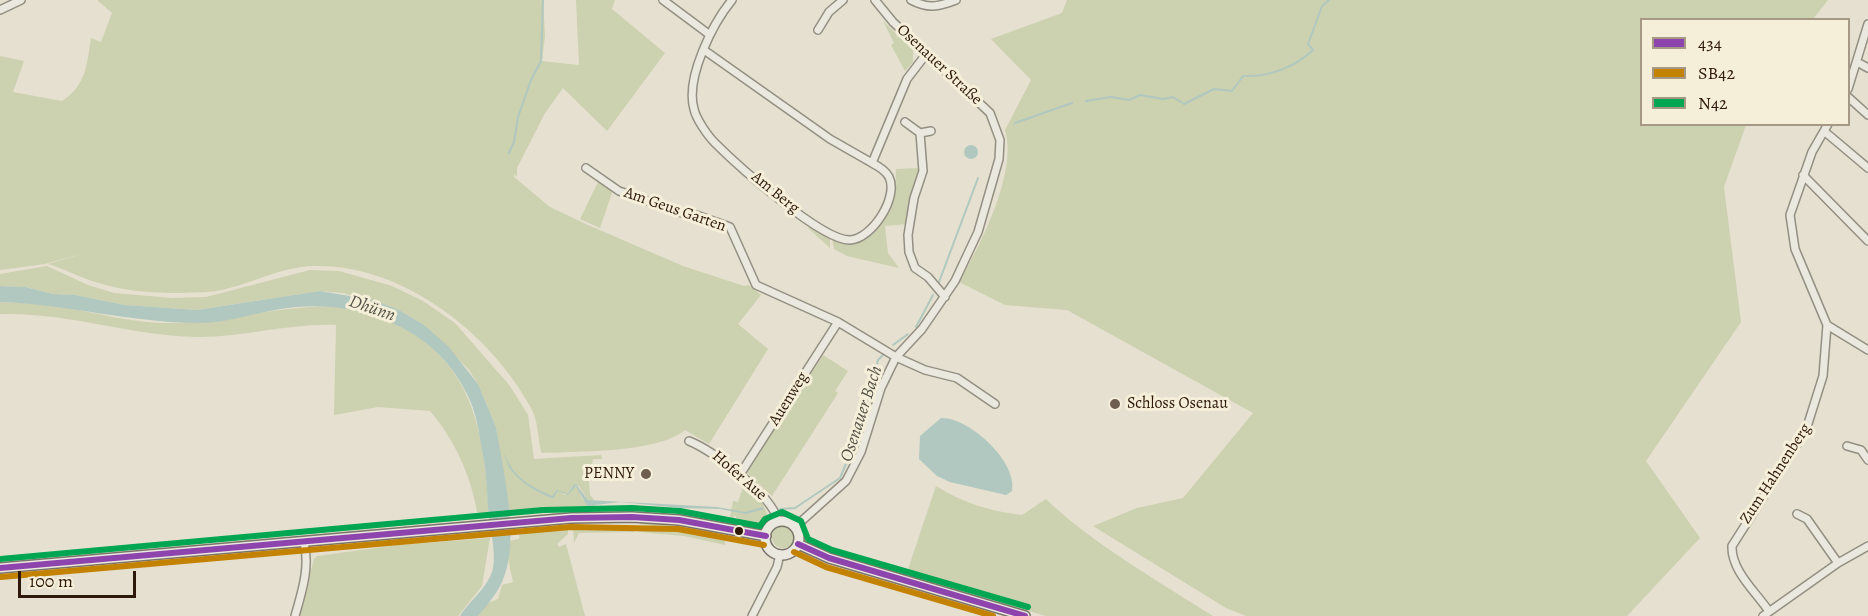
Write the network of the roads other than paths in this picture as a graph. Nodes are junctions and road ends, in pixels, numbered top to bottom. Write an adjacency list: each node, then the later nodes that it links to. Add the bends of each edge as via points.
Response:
1 (21, 0): 8 (street)
2 (732, 0): 11 (street, Am Berg)
3 (843, 0): 10 (street, via 829,12)
4 (875, 0): 13 (street, Osenauer Straße)
5 (910, 0): 6 (street, via 926,7)
6 (956, 0)
7 (665, 1): 11 (street)
8 (0, 10)
9 (1868, 24): 14 (street)
10 (818, 30)
11 (710, 35): 12 (street, Am Berg)
12 (704, 50): 23 (street, Am Berg, via 830,139); 23 (street, Am Berg, via 692,87 694,109 713,142 777,197 834,237 863,237 878,222 892,189 889,177)
13 (927, 53): 23 (street, via 907,78); 28 (street, Osenauer Straße, via 990,113 1000,140 999,159 978,232)
14 (1857, 62): 15 (street); 16 (street)
15 (1868, 68)
16 (1850, 82)
17 (1850, 99): 18 (street)
18 (1868, 115)
19 (905, 122): 22 (street)
20 (1826, 128): 25 (street); 26 (street, Zum Hahnenberg)
21 (931, 131): 22 (street)
22 (920, 133): 28 (street, via 923,171 914,198 909,252 915,268)
23 (872, 163)
24 (586, 168): 29 (street, Am Geus Garten, via 619,191 724,224 733,232 756,285)
25 (1868, 168)
26 (1803, 175): 27 (street); 30 (street, Zum Hahnenberg, via 1790,215 1791,226 1795,249)
27 (1868, 241)
28 (945, 297): 32 (street, Osenauer Straße)
29 (838, 322): 32 (street, Am Geus Garten); 37 (street, Auenweg)
30 (1827, 325): 31 (street); 48 (street, Zum Hahnenberg, via 1823,376 1812,416 1732,546 1731,556 1737,568)
31 (1868, 350)
32 (896, 357): 33 (street, via 957,378); 40 (street, Osenauer Straße, via 881,388 861,452 846,481)
33 (995, 404)
34 (688, 441): 37 (street, Hofer Aue, via 706,448)
35 (1847, 446): 36 (street, via 1861,450)
36 (1868, 460)
37 (739, 476): 39 (street, Hofer Aue, via 769,502)
38 (1797, 514): 46 (street, via 1807,519)
39 (778, 521): 40 (main road); 41 (main road, via 768,528)
40 (795, 527): 43 (main road)
41 (766, 536): 42 (main road, via 680,520 632,517 517,522); 45 (main road, via 770,549)
42 (304, 542): 47 (main road); 49 (street, via 306,577)
43 (798, 544): 45 (main road, via 791,552); 51 (main road, via 829,558)
44 (1868, 546): 46 (street)
45 (780, 554): 50 (street)
46 (1838, 563): 48 (street)
47 (0, 568)
48 (1766, 613)
49 (295, 616)
50 (752, 616)
51 (1025, 616)

